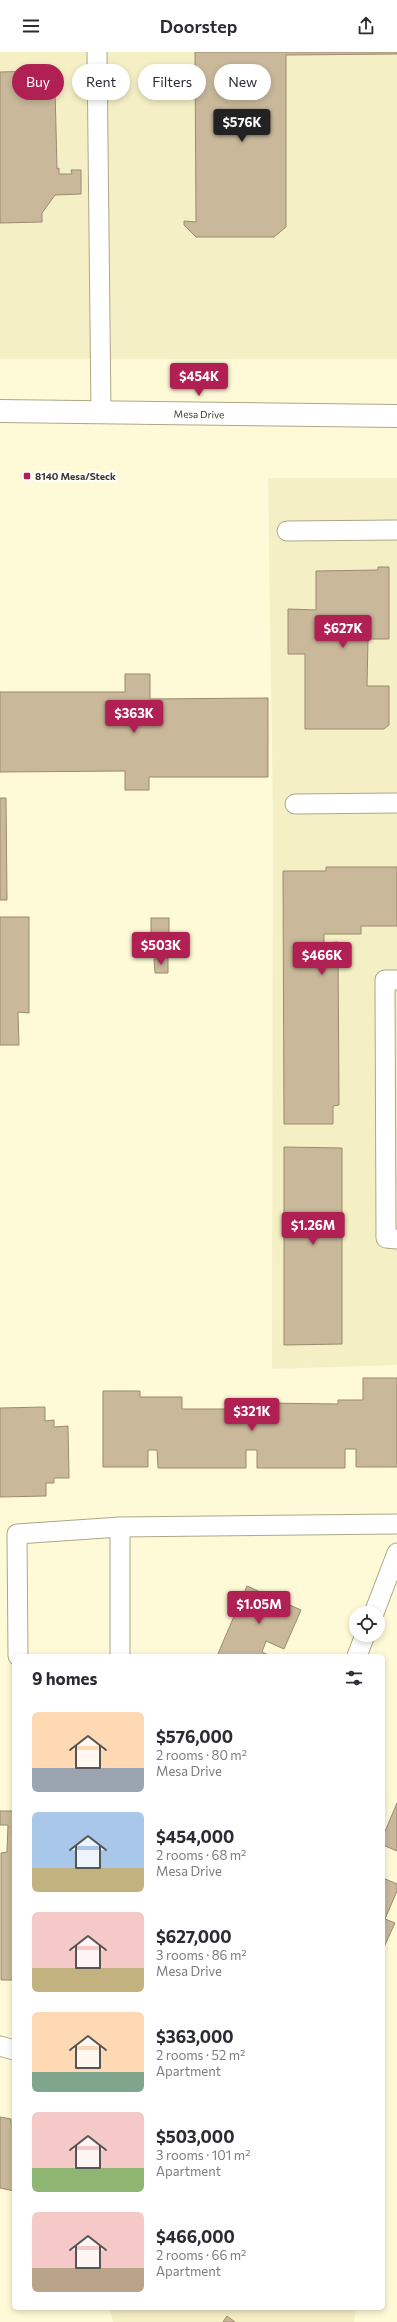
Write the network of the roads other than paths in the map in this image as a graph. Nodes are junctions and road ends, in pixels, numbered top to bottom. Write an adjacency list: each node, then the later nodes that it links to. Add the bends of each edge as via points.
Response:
1 (97, 52): 3 (lane)
2 (0, 411): 3 (street, Mesa Drive)
3 (101, 412): 4 (street, Mesa Drive)
4 (397, 416)
5 (397, 530): 6 (lane)
6 (287, 531)
7 (397, 802): 8 (lane)
8 (295, 804)
9 (397, 980): 10 (lane, via 385,980 386,1238)
10 (397, 1238)
11 (397, 1524): 12 (lane)
12 (120, 1527): 16 (lane, via 17,1534); 17 (lane)
13 (397, 1553): 14 (lane)
14 (377, 1606)
15 (363, 1642): 18 (lane)
16 (18, 1654)
17 (120, 1654)
18 (358, 1654)
19 (0, 2046): 20 (lane)
20 (12, 2049)

